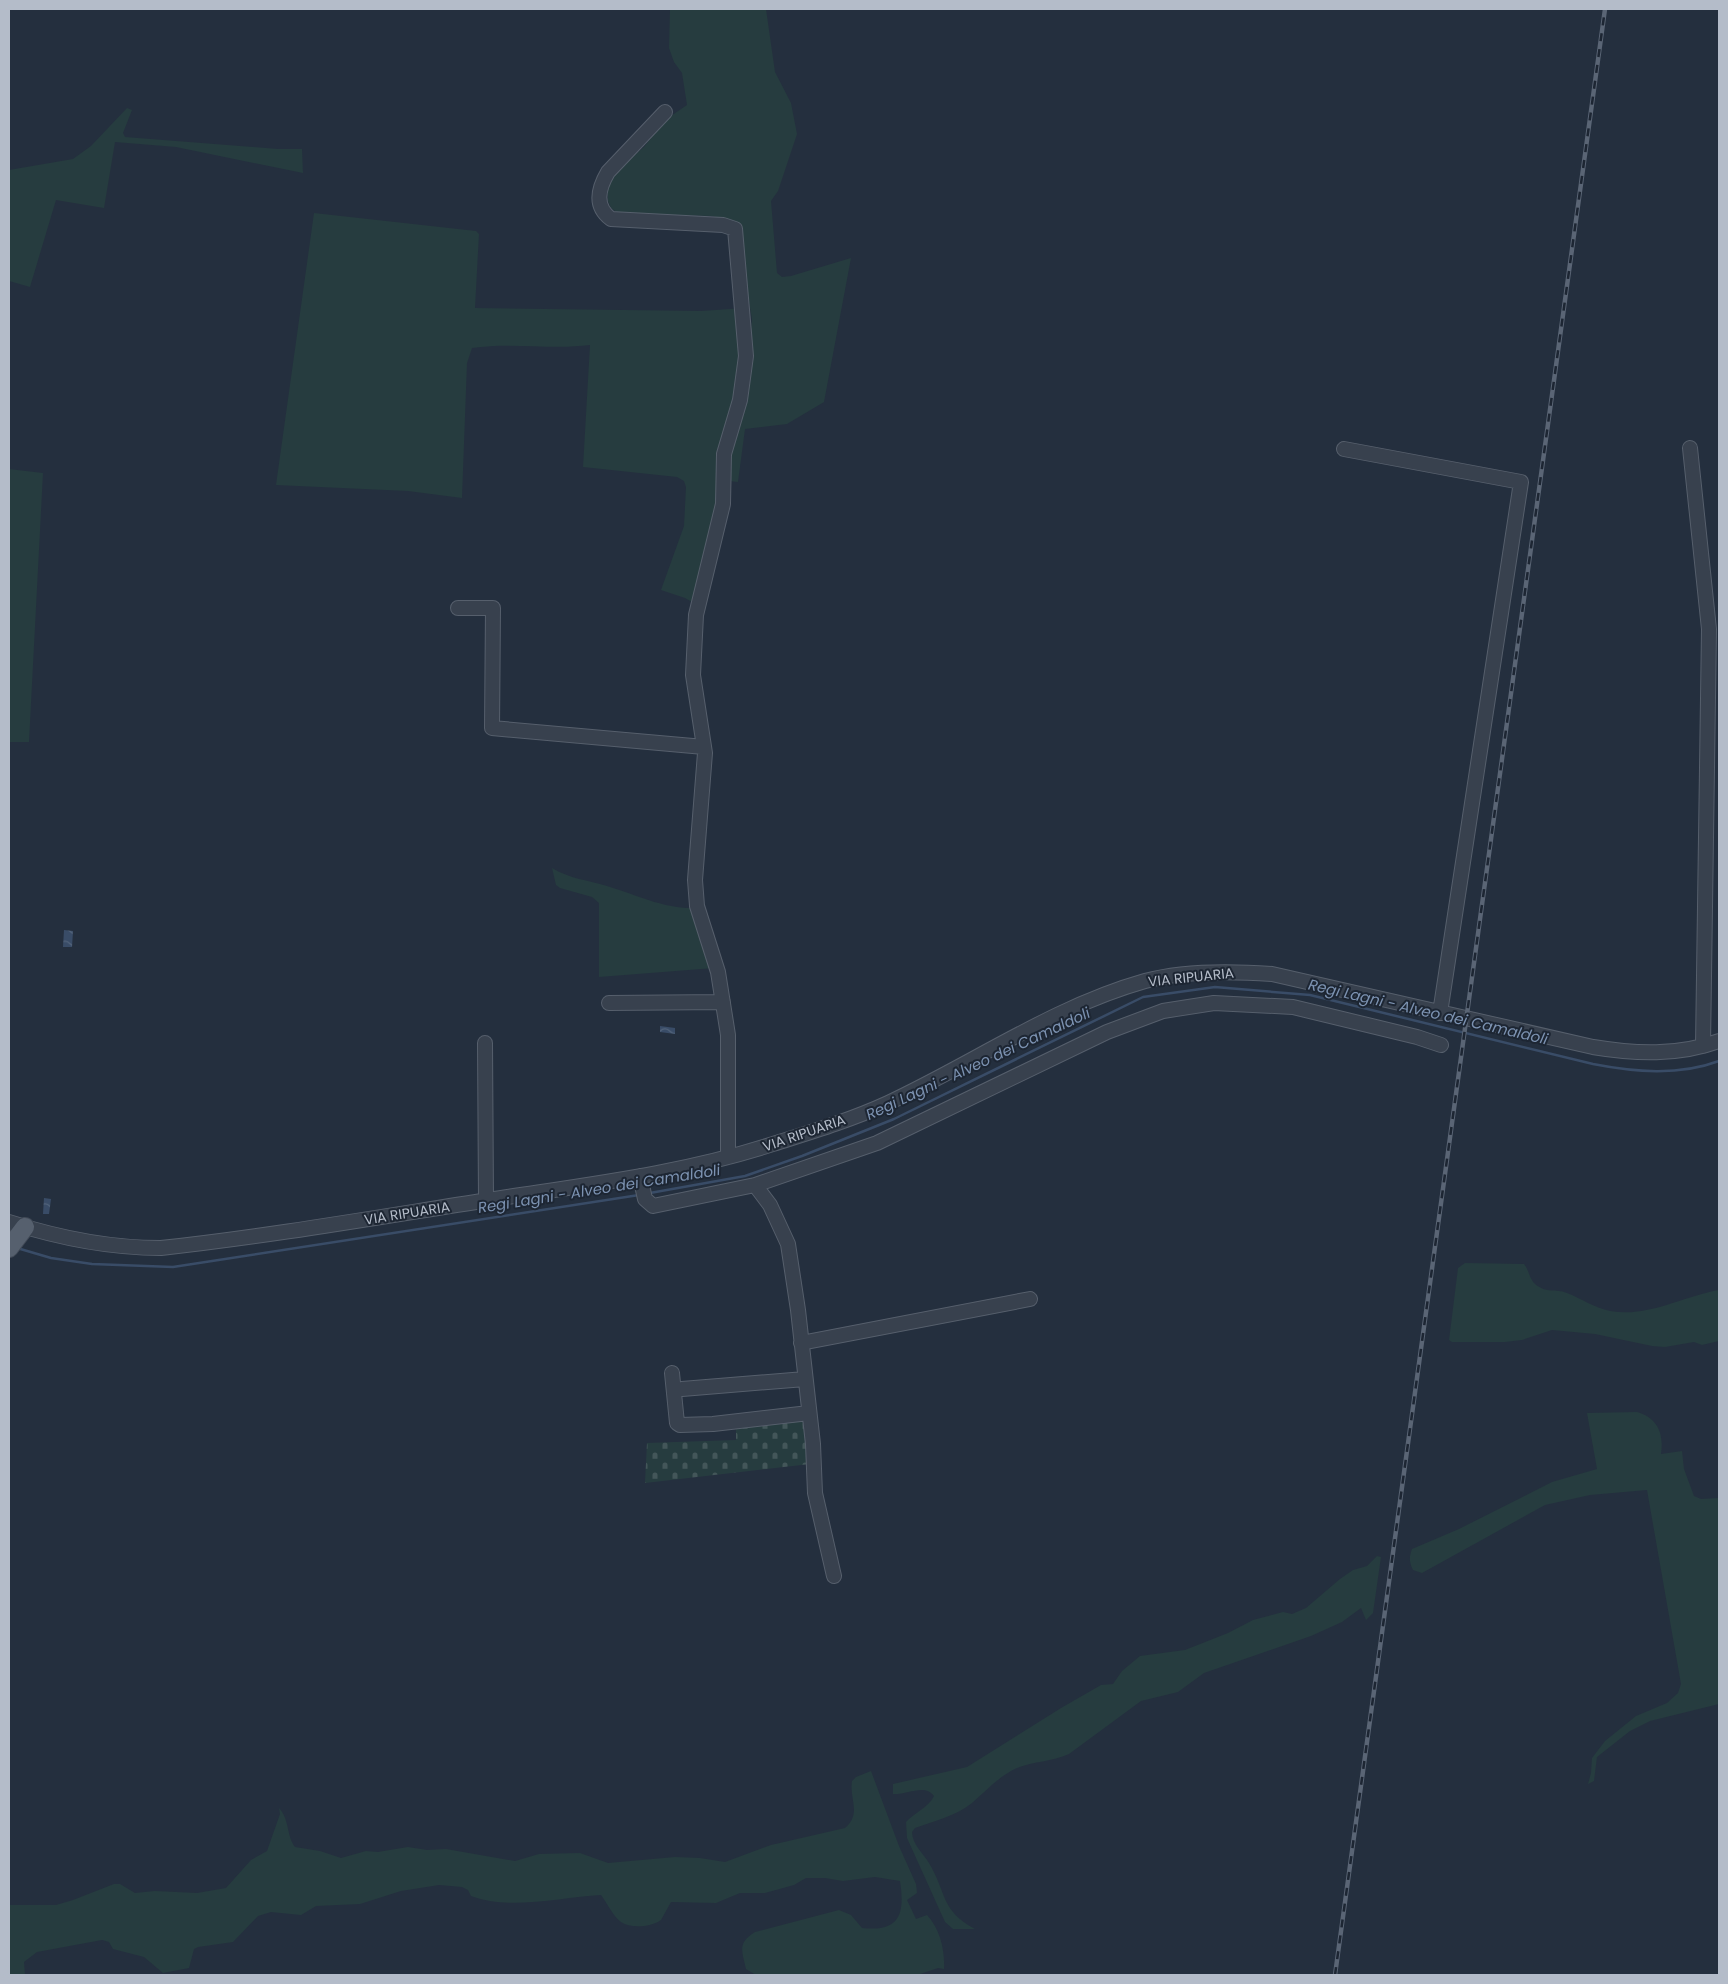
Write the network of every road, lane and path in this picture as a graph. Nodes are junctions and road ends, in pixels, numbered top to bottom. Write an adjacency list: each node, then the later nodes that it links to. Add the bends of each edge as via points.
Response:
1 (666, 112): 5 (street, via 608,172 601,184 598,200 603,213 611,219 723,224 735,229 746,356 740,400 724,454 724,504 696,615 694,675)
2 (1690, 448): 12 (street, via 1709,629)
3 (1344, 449): 8 (street, via 1521,482)
4 (458, 608): 5 (street, via 493,608 492,728)
5 (704, 747): 6 (street, via 695,880 697,906 718,972)
6 (723, 1002): 7 (street); 13 (street, via 728,1035)
7 (609, 1003)
8 (1440, 1013): 12 (street, VIA RIPUARIA, via 1626,1052 1679,1051); 13 (street, VIA RIPUARIA, via 1272,974 1210,973 1147,981 1086,1002 887,1103 808,1133)
9 (1719, 1041): 12 (street, VIA RIPUARIA)
10 (485, 1043): 16 (street)
11 (1441, 1045): 14 (street, via 1293,1008 1214,1002 1173,1009 1108,1032 877,1142)
12 (1703, 1046)
13 (728, 1157): 15 (street, VIA RIPUARIA)
14 (755, 1185): 15 (street, via 660,1206 647,1203); 19 (street, via 770,1205 788,1244)
15 (642, 1187): 16 (street, VIA RIPUARIA)
16 (486, 1200): 17 (street, VIA RIPUARIA, via 161,1248 116,1247)
17 (15, 1233)
18 (1030, 1299): 19 (street)
19 (802, 1344): 21 (street)
20 (672, 1373): 23 (street, via 677,1423 680,1425)
21 (806, 1379): 22 (street); 23 (street)
22 (682, 1389)
23 (809, 1414): 24 (street, via 815,1493)
24 (834, 1576)

